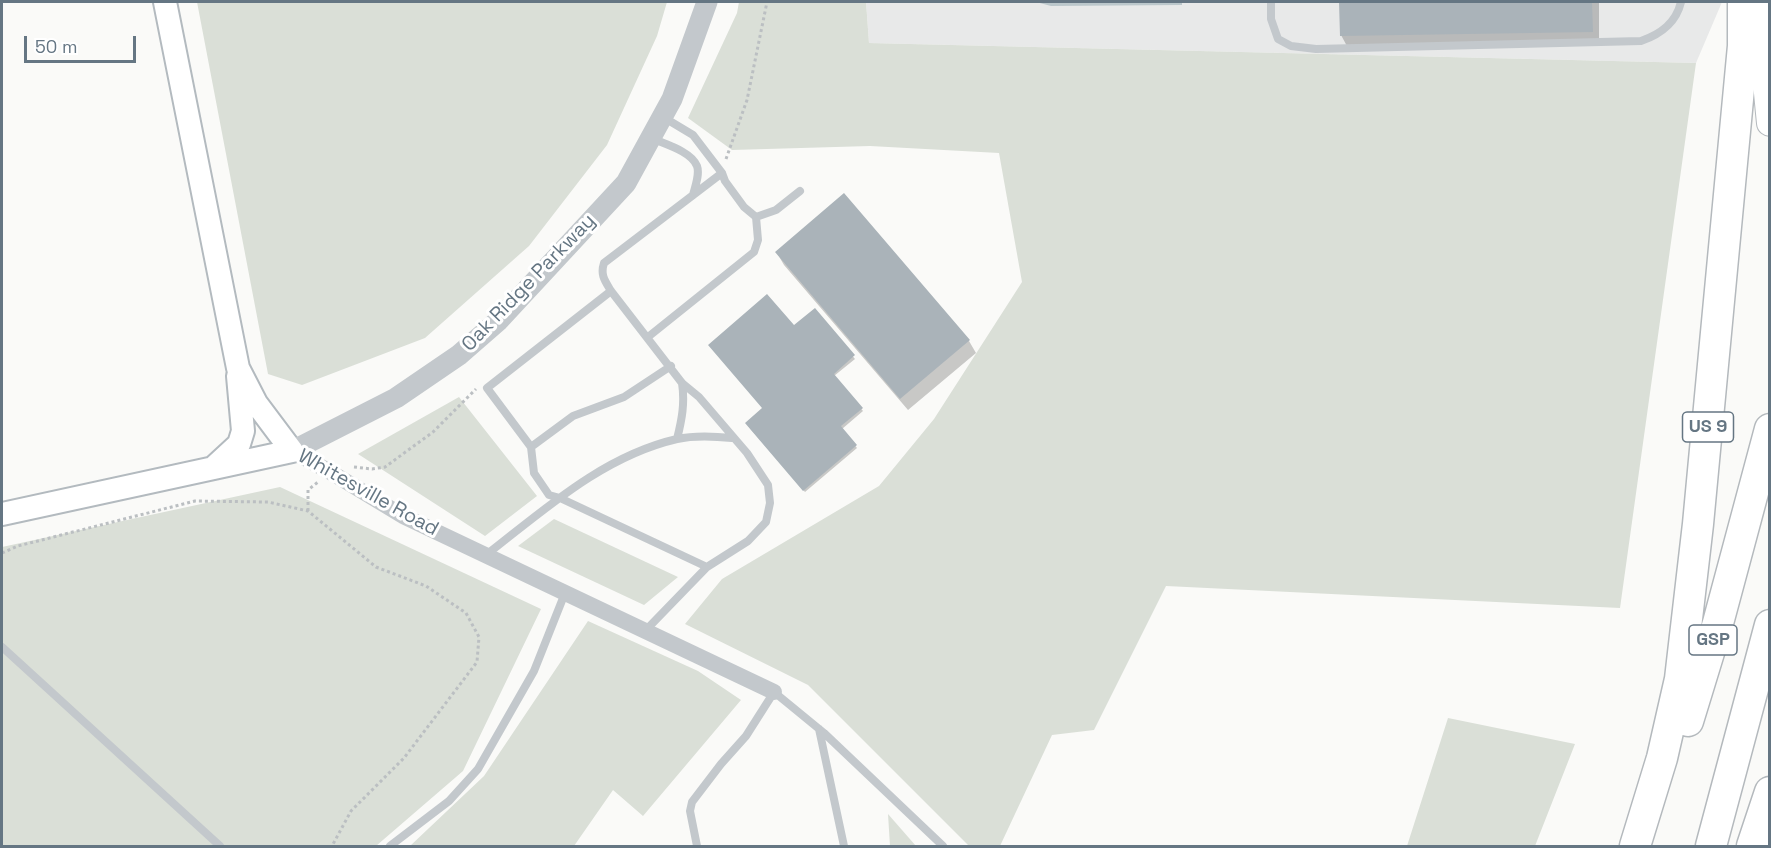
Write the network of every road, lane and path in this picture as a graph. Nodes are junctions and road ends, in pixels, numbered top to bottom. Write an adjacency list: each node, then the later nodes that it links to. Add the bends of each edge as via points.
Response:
1 (165, 2): 18 (main road, Whitesville Road)
2 (707, 2): 8 (street, Oak Ridge Parkway)
3 (767, 2): 11 (path, via 747,100)
4 (1271, 2): 5 (lane, via 1271,19 1278,39 1291,46 1316,49 1641,41 1670,24 1678,15)
5 (1681, 2)
6 (1743, 2): 47 (highway, US 9, via 1743,46 1700,512 1680,680 1662,758)
7 (1758, 2): 9 (main road)
8 (662, 117): 10 (street, Oak Ridge Parkway); 11 (lane, via 693,135)
9 (1770, 123)
10 (651, 138): 13 (lane, via 692,159 698,173); 25 (street, Oak Ridge Parkway, via 626,183 498,321 459,355 396,398)
11 (722, 172): 13 (lane); 14 (lane, via 744,207)
12 (800, 191): 14 (lane, via 776,210)
13 (693, 195): 15 (lane, via 604,263 603,278)
14 (756, 217): 16 (lane, via 758,240 754,252)
15 (611, 291): 16 (lane); 24 (lane, via 487,388)
16 (648, 337): 17 (lane)
17 (671, 366): 19 (lane); 24 (lane, via 624,397 573,416)
18 (238, 368): 25 (main road, Whitesville Road, via 256,403); 26 (main road, via 243,431 239,444)
19 (682, 383): 22 (lane, via 699,397); 23 (lane, via 684,413)
20 (481, 384): 27 (path, via 433,432 385,467 351,467)
21 (1770, 429): 48 (highway, GSP, via 1696,697)
22 (732, 438): 23 (lane, via 704,435); 33 (lane, via 768,484 770,504 766,522 748,542)
23 (677, 439): 28 (lane, via 629,455)
24 (531, 447): 28 (lane, via 534,473 549,495)
25 (292, 451): 26 (main road, Oak Ridge Parkway); 27 (street, Whitesville Road)
26 (212, 469): 30 (main road, Oak Ridge Parkway)
27 (332, 472): 29 (path, via 308,489); 32 (street, Whitesville Road, via 403,516)
28 (560, 498): 32 (lane); 33 (lane)
29 (308, 512): 31 (path, via 268,502 195,501); 42 (path, via 376,567 426,586 466,613 479,637 477,662 404,758 351,811)
30 (2, 514)
31 (2, 553)
32 (486, 555): 34 (street, Whitesville Road)
33 (707, 567): 36 (lane)
34 (566, 593): 36 (street, Whitesville Road); 43 (lane, via 534,671 478,769 449,801)
35 (1770, 625): 49 (highway, GSP)
36 (645, 631): 38 (street, Whitesville Road)
37 (2, 648): 41 (lane)
38 (774, 692): 39 (lane); 44 (lane, via 746,736 692,802 690,811)
39 (819, 729): 45 (lane); 46 (lane)
40 (1770, 792): 50 (highway)
41 (220, 846)
42 (332, 846)
43 (390, 846)
44 (697, 846)
45 (844, 846)
46 (943, 846)
47 (1635, 846)
48 (1641, 846)
49 (1711, 846)
50 (1752, 846)

